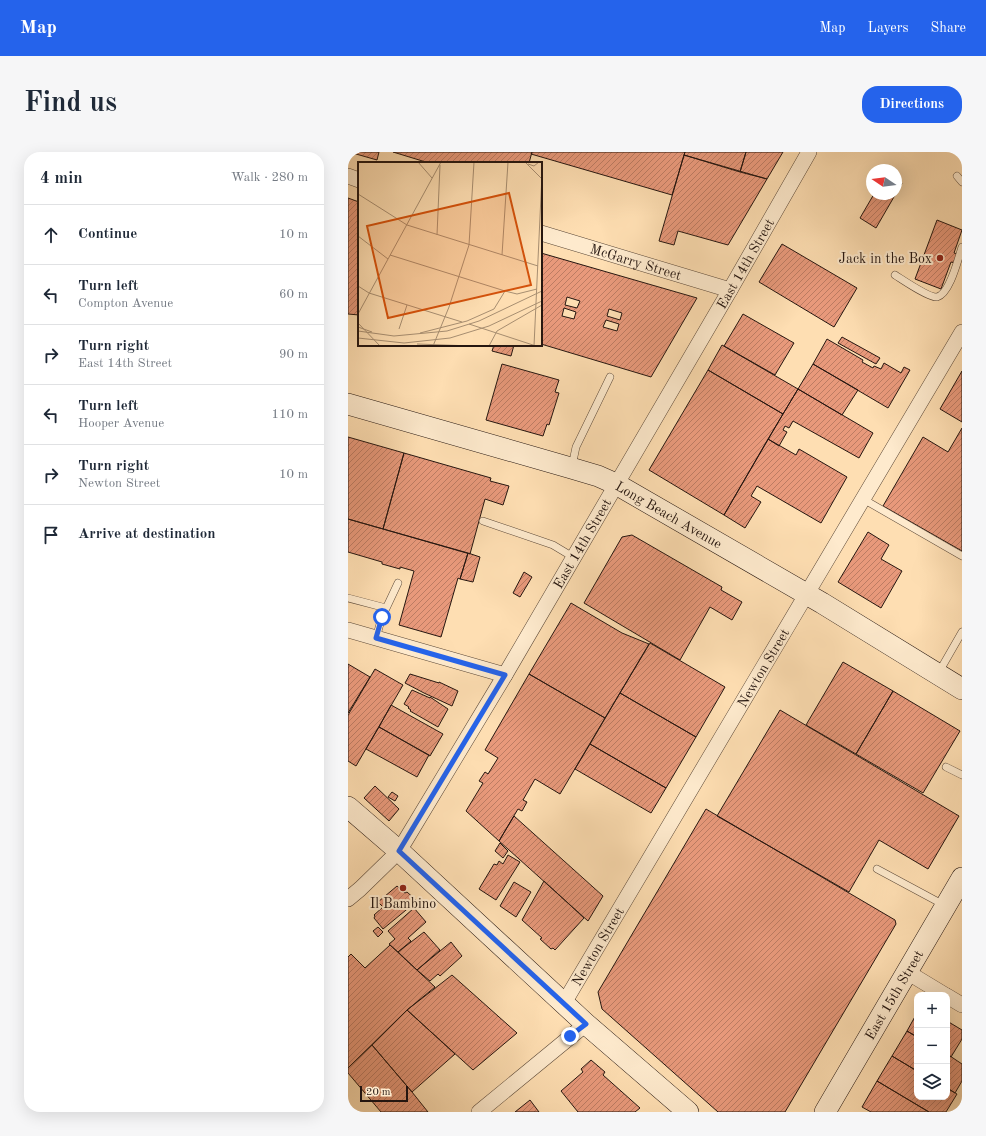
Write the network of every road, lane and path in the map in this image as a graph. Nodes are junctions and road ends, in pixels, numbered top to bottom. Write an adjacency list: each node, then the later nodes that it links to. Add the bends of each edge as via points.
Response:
1 (809, 152): 9 (street, East 14th Street)
2 (348, 176): 4 (street)
3 (957, 176): 5 (lane)
4 (358, 180)
5 (962, 182)
6 (542, 233): 9 (street, McGarry Street)
7 (962, 247): 8 (lane, via 945,292 937,297 930,296)
8 (895, 275)
9 (730, 290): 14 (street, East 14th Street)
10 (962, 332): 15 (street, Newton Street)
11 (610, 377): 13 (lane, via 576,447)
12 (348, 404): 13 (street, Long Beach Avenue)
13 (571, 468): 14 (street, Long Beach Avenue)
14 (616, 484): 18 (street, East 14th Street); 20 (street, Long Beach Avenue)
15 (863, 499): 17 (lane); 20 (street, Newton Street)
16 (483, 521): 18 (lane, via 553,545)
17 (962, 556)
18 (573, 557): 27 (street, East 14th Street)
19 (398, 583): 22 (lane)
20 (807, 594): 26 (street, Long Beach Avenue); 40 (street, Newton Street)
21 (348, 598): 22 (lane)
22 (386, 608): 25 (lane)
23 (348, 630): 25 (street)
24 (962, 632): 26 (lane)
25 (376, 638): 27 (street)
26 (938, 674): 28 (street, Long Beach Avenue)
27 (505, 675): 32 (street, East 14th Street)
28 (962, 689)
29 (946, 767): 30 (lane)
30 (962, 775)
31 (348, 807): 32 (street)
32 (399, 851): 35 (street, East 14th Street); 40 (street)
33 (877, 869): 36 (lane)
34 (962, 878): 36 (street, East 15th Street)
35 (348, 899)
36 (946, 906): 37 (street, East 15th Street)
37 (907, 972): 38 (street); 45 (street, East 15th Street)
38 (940, 992)
39 (950, 998): 41 (street)
40 (564, 1003): 42 (street)
41 (962, 1005)
42 (586, 1024): 43 (street); 44 (street)
43 (680, 1108)
44 (479, 1112)
45 (825, 1112)

